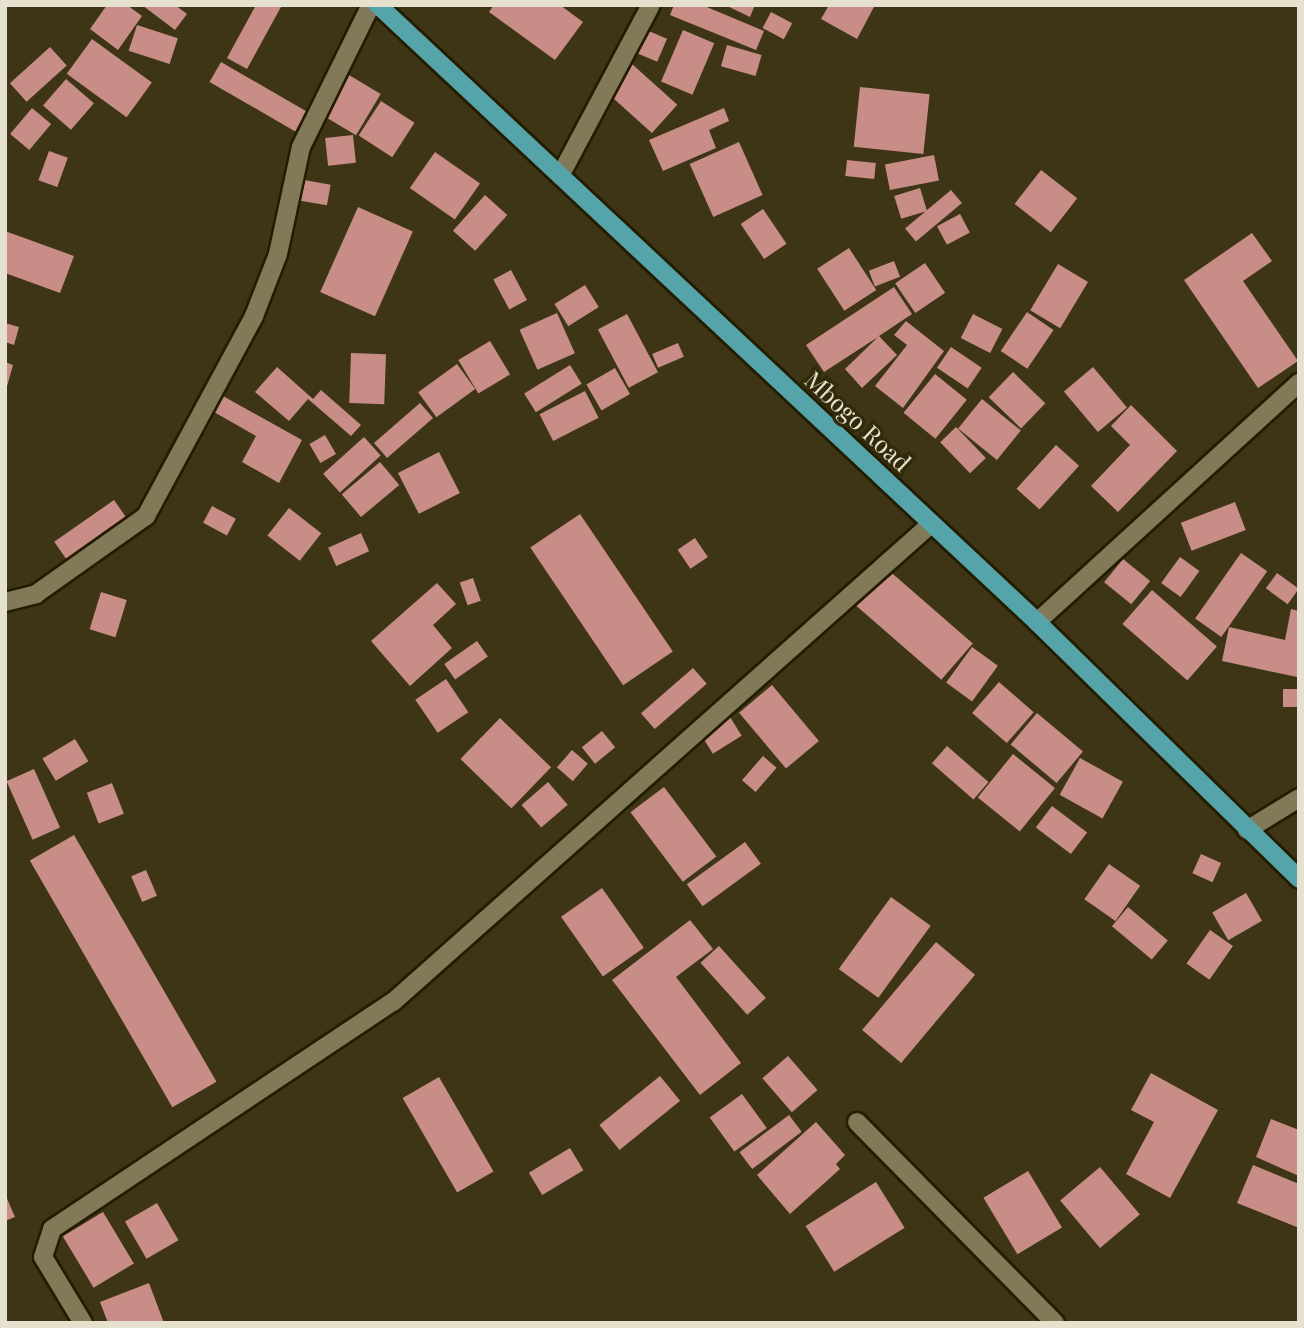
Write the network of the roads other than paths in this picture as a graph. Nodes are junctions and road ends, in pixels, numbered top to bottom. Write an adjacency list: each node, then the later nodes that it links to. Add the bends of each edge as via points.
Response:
1 (371, 5): 7 (street, via 301,147 278,254 254,316 146,516 36,594)
2 (378, 5): 4 (main road, Mbogo Road)
3 (651, 5): 4 (street)
4 (561, 174): 6 (main road, Mbogo Road)
5 (1299, 383): 8 (street)
6 (931, 524): 8 (main road, Mbogo Road); 13 (street, via 393,1002 52,1228 43,1257)
7 (5, 602)
8 (1037, 622): 10 (main road, Mbogo Road)
9 (1299, 798): 10 (street)
10 (1247, 830): 11 (main road, Mbogo Road)
11 (1299, 879)
12 (857, 1122): 14 (street)
13 (83, 1323)
14 (1055, 1323)

